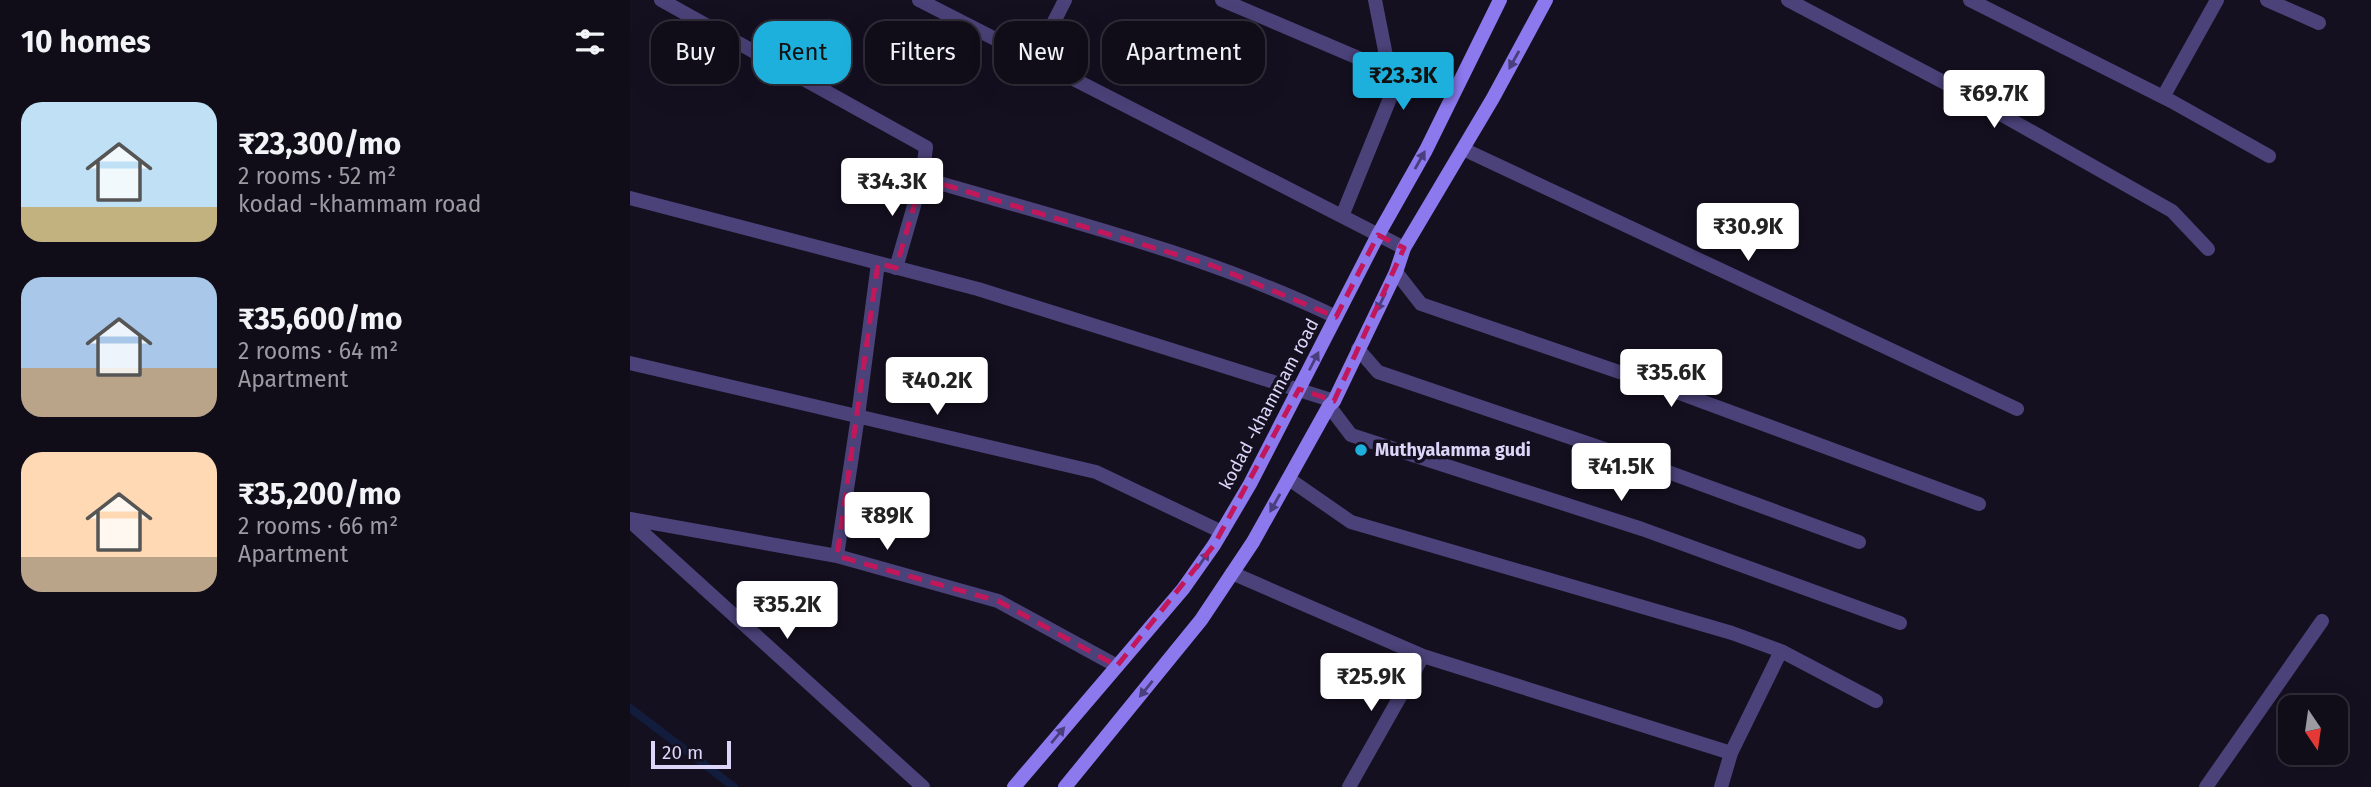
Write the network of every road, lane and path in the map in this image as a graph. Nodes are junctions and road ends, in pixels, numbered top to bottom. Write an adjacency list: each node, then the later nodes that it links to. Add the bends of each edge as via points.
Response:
1 (661, 0): 20 (street, via 926,147)
2 (919, 0): 14 (street)
3 (1065, 0): 12 (street)
4 (1222, 0): 15 (street)
5 (1375, 0): 15 (street)
6 (1500, 0): 23 (main road, kodad -khammam road, one-way to 6)
7 (1546, 0): 18 (main road, one-way to 18)
8 (1788, 0): 25 (street, via 2172,211)
9 (1970, 0): 17 (street)
10 (2217, 0): 17 (street)
11 (2267, 0): 13 (street)
12 (1054, 21)
13 (2319, 23)
14 (994, 38)
15 (1389, 71): 22 (street, via 1393,91)
16 (1084, 84): 22 (street)
17 (2163, 97): 19 (street)
18 (1463, 149): 24 (main road); 34 (street)
19 (2269, 156)
20 (922, 178): 27 (street); 29 (street, via 1211,265)
21 (630, 198): 26 (street)
22 (1342, 216): 23 (street)
23 (1378, 235): 24 (street); 29 (main road, kodad -khammam road)
24 (1404, 248): 28 (main road)
25 (2208, 249)
26 (878, 263): 27 (street); 35 (street)
27 (896, 268): 32 (street, via 991,293)
28 (1396, 272): 30 (main road, one-way to 30); 37 (street, via 1421,304 1663,387)
29 (1336, 317): 32 (main road, kodad -khammam road, one-way to 29)
30 (1358, 349): 33 (main road); 40 (street, via 1378,372)
31 (630, 363): 35 (street)
32 (1298, 390): 33 (street); 39 (main road, kodad -khammam road)
33 (1332, 403): 36 (main road); 44 (street, via 1352,435 1642,529)
34 (2017, 409)
35 (858, 416): 39 (street, via 1096,472); 41 (street)
36 (1289, 478): 42 (main road, one-way to 42); 45 (street, via 1350,522)
37 (1979, 504)
38 (630, 520): 41 (street); 50 (street)
39 (1222, 532): 47 (main road, kodad -khammam road, one-way to 39, via 1183,589)
40 (1859, 542)
41 (837, 556): 47 (street, via 998,601)
42 (1232, 573): 46 (street); 52 (main road, one-way to 52, via 1201,620)
43 (2322, 621): 55 (street)
44 (1900, 622)
45 (1781, 651): 48 (street); 49 (street)
46 (1423, 656): 49 (street); 53 (street)
47 (1117, 666): 51 (main road, kodad -khammam road, one-way to 47)
48 (1876, 701)
49 (1731, 753): 54 (street)
50 (923, 787)
51 (1014, 787)
52 (1065, 787)
53 (1349, 787)
54 (1721, 787)
55 (2206, 787)

